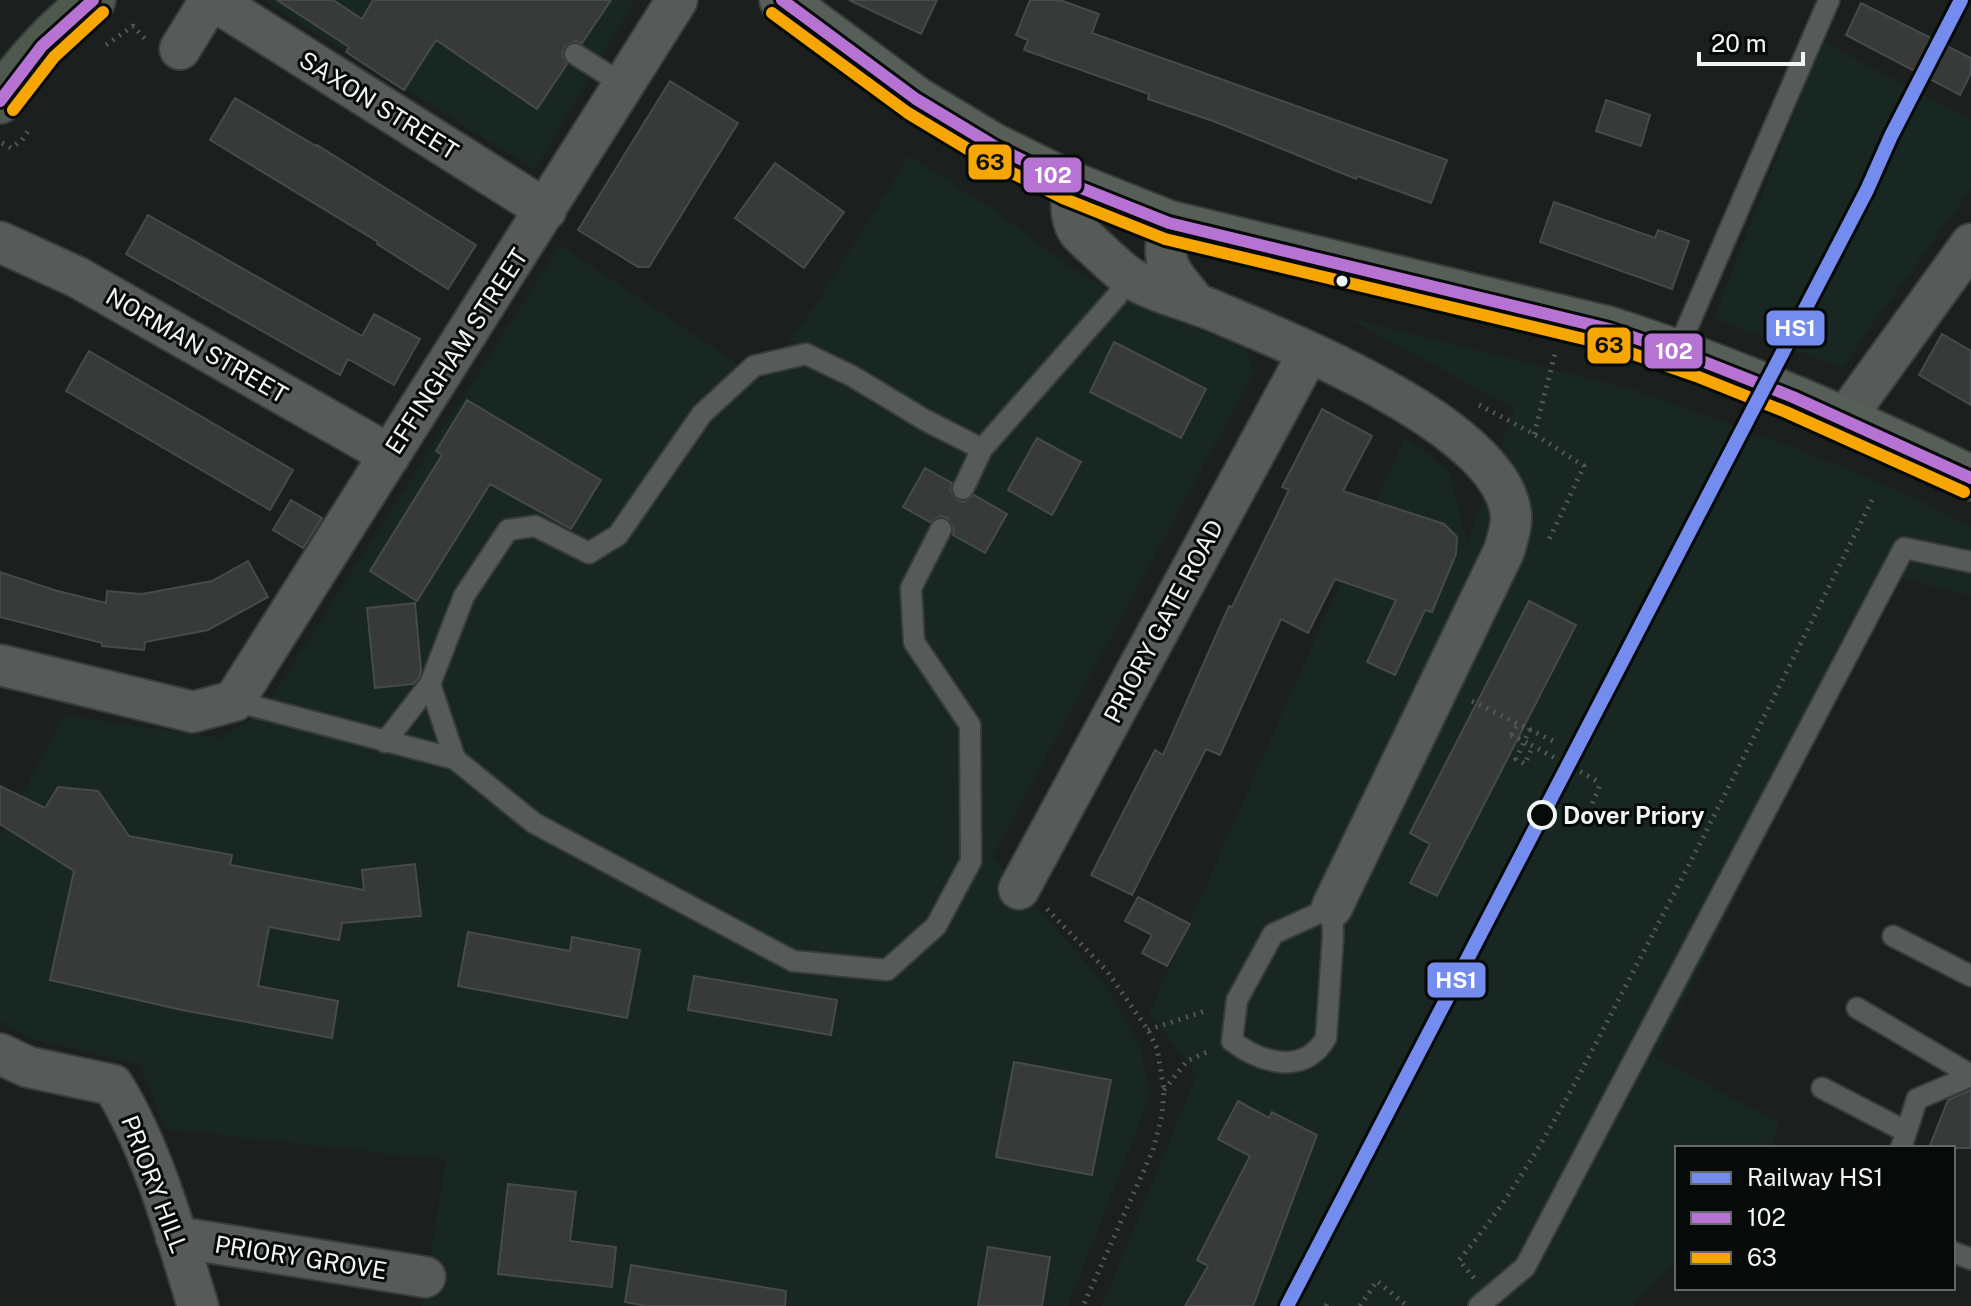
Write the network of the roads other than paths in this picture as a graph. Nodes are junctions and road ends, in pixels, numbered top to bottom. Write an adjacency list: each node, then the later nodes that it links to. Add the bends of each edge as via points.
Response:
1 (93, 0): 9 (main road, via 16,76)
2 (212, 0): 6 (street, SAXON STREET); 11 (street, SAXON STREET)
3 (677, 0): 8 (street, EFFINGHAM STREET)
4 (782, 0): 10 (main road, via 916,99)
5 (1829, 0): 18 (lane)
6 (180, 49)
7 (575, 54): 8 (lane)
8 (624, 85): 11 (street, EFFINGHAM STREET)
9 (13, 121)
10 (1071, 184): 12 (main road); 15 (street, via 1072,217 1079,231)
11 (546, 210): 21 (street, EFFINGHAM STREET)
12 (1169, 223): 16 (street, via 1163,250 1167,266); 18 (main road, via 1609,329)
13 (0, 242): 21 (street, NORMAN STREET, via 82,269)
14 (1971, 244): 19 (street)
15 (1128, 276): 16 (street); 20 (lane, via 1117,296)
16 (1197, 305): 17 (street)
17 (1308, 354): 31 (street, PRIORY GATE ROAD); 32 (street, via 1437,421 1495,475 1507,493 1512,517 1504,551)
18 (1688, 356): 19 (main road)
19 (1835, 414): 22 (main road)
20 (982, 449): 23 (lane); 27 (lane, via 806,354 754,366 702,414 618,535 589,553 535,526 508,530 464,596)
21 (390, 455): 28 (street, EFFINGHAM STREET)
22 (1971, 478)
23 (963, 489)
24 (941, 529): 30 (lane, via 911,588 914,642 970,725 971,861 936,926 887,970 793,961 534,823)
25 (1971, 562): 43 (lane, via 1904,548 1525,1267)
26 (0, 665): 28 (street, via 193,712)
27 (430, 684): 29 (lane); 30 (lane)
28 (234, 701): 29 (lane)
29 (385, 742): 30 (lane)
30 (455, 759)
31 (1023, 881)
32 (1332, 907): 32 (lane, via 1326,1038 1320,1049 1300,1062 1251,1056 1232,1041 1237,1000 1273,934)
33 (1893, 936): 34 (lane)
34 (1971, 976)
35 (1857, 1008): 37 (lane)
36 (0, 1054): 40 (street, PRIORY HILL, via 28,1067 113,1085 132,1116)
37 (1971, 1075): 39 (lane, via 1917,1099)
38 (1822, 1088): 39 (lane)
39 (1903, 1139)
40 (176, 1237): 41 (street, PRIORY GROVE); 42 (street, PRIORY HILL)
41 (425, 1277)
42 (198, 1306)
43 (1479, 1306)

